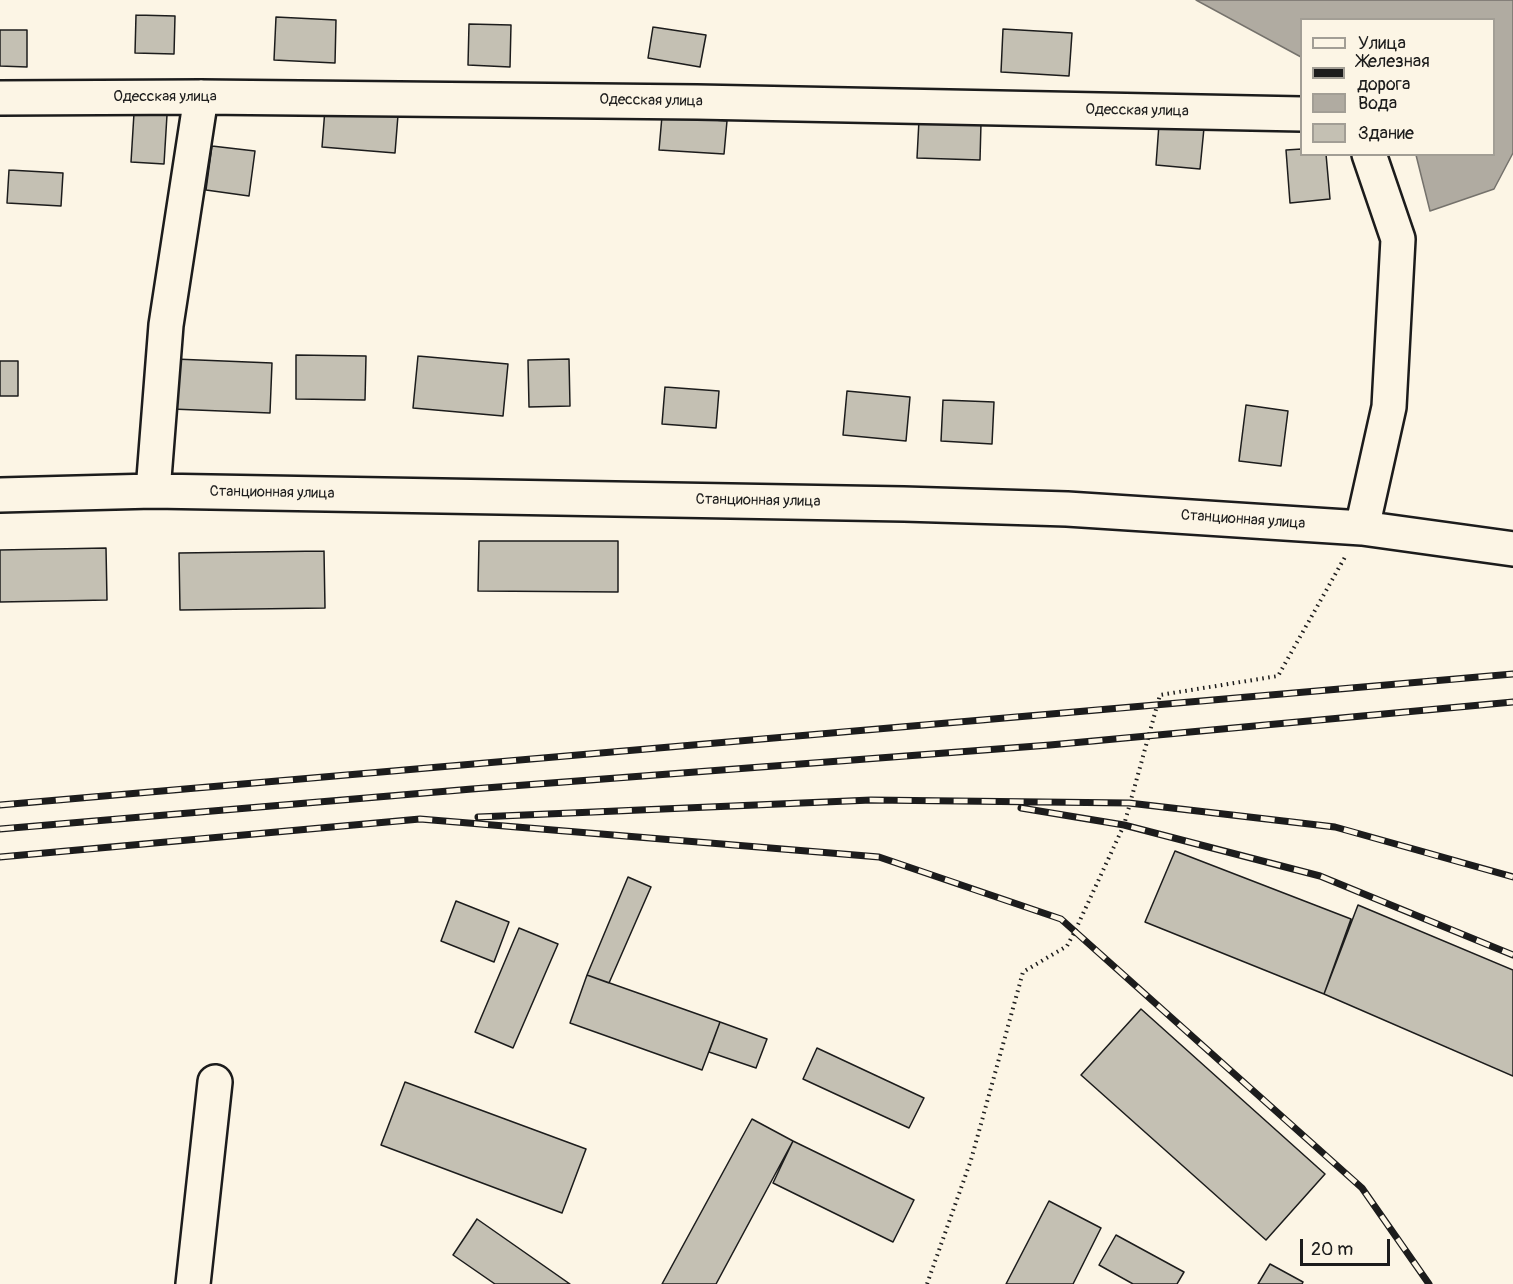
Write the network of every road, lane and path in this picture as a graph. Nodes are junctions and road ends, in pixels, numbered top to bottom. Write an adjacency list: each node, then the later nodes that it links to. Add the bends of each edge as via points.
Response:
1 (201, 97): 2 (street, Одесская улица); 3 (street, Одесская улица); 5 (street, via 166,325)
2 (0, 98)
3 (1300, 114)
4 (1370, 156): 7 (street, via 1398,239 1389,407)
5 (153, 491): 6 (street, Станционная улица); 7 (street, Станционная улица, via 915,504 1067,509)
6 (0, 495)
7 (1362, 528): 8 (street, Станционная улица); 11 (path, via 1278,676 1160,695 1124,825 1075,931 1067,946 1023,972 971,1160)
8 (1513, 549)
9 (215, 1082): 10 (street)
10 (193, 1284)
11 (927, 1284)

